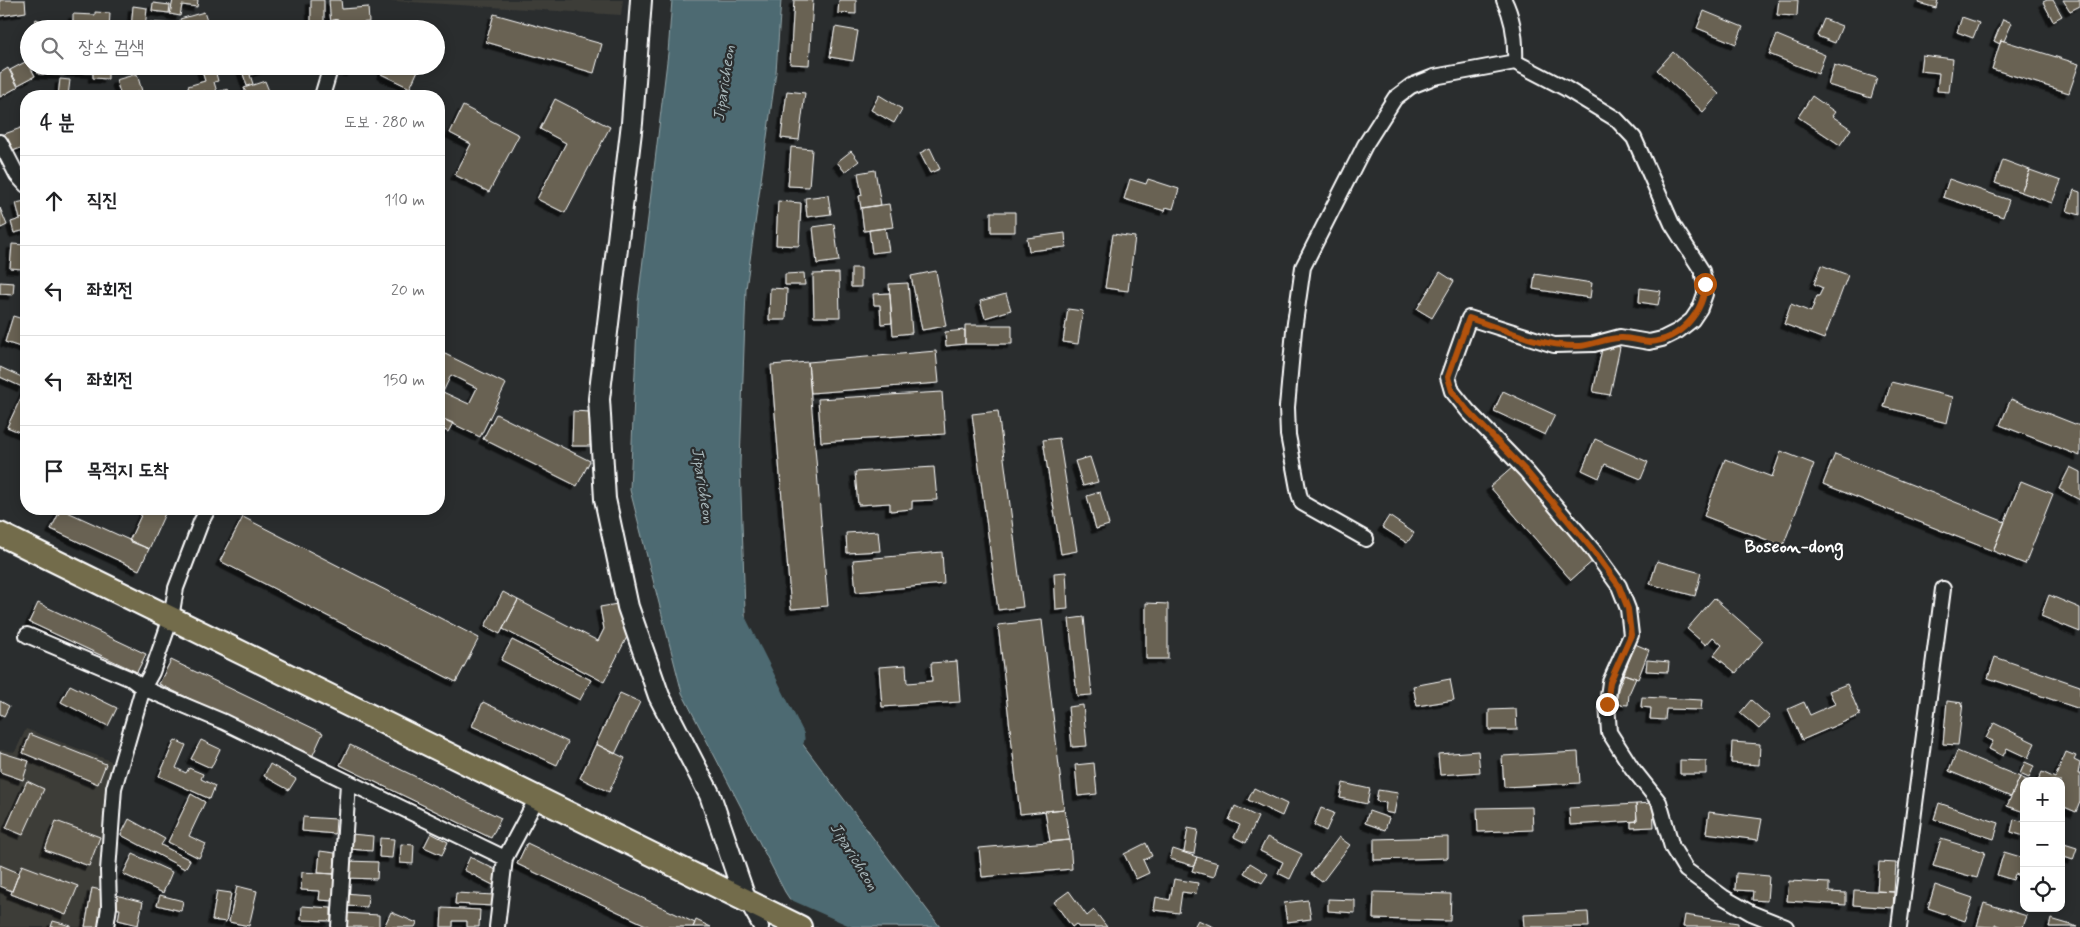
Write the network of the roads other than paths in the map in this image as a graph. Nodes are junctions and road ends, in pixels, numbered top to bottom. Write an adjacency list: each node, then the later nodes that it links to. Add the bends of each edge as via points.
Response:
1 (641, 0): 18 (street, via 632,123 599,399 605,498 628,607 659,696 710,795)
2 (1504, 0): 3 (street, via 1515,31)
3 (1515, 62): 10 (street, via 1434,77 1411,86 1395,98 1365,145 1303,268 1287,407 1288,435 1299,494 1302,503); 24 (street, via 1616,119 1634,138 1672,224 1702,271 1704,294 1692,320 1678,331 1650,342 1620,338 1578,346 1554,345 1469,318 1448,377 1452,391 1532,478 1619,586 1628,609 1631,635 1610,682 1607,704 1609,732 1658,802 1672,846 1686,870 1751,913)
4 (328, 75): 5 (street)
5 (324, 90)
6 (0, 142): 7 (street)
7 (20, 178)
8 (199, 515): 12 (street, via 176,588)
9 (0, 534): 12 (main road)
10 (1366, 539)
11 (1944, 589): 25 (street)
12 (171, 618): 14 (street); 16 (main road)
13 (28, 634): 14 (street, via 131,679)
14 (143, 688): 15 (street, via 224,722); 19 (street, via 114,788)
15 (348, 783): 17 (street); 20 (street)
16 (537, 798): 17 (street); 18 (main road)
17 (505, 858): 21 (street)
18 (746, 901): 22 (street); 23 (main road)
19 (106, 927)
20 (339, 927)
21 (497, 927)
22 (761, 927)
23 (800, 927)
24 (1786, 927)
25 (1899, 927)

